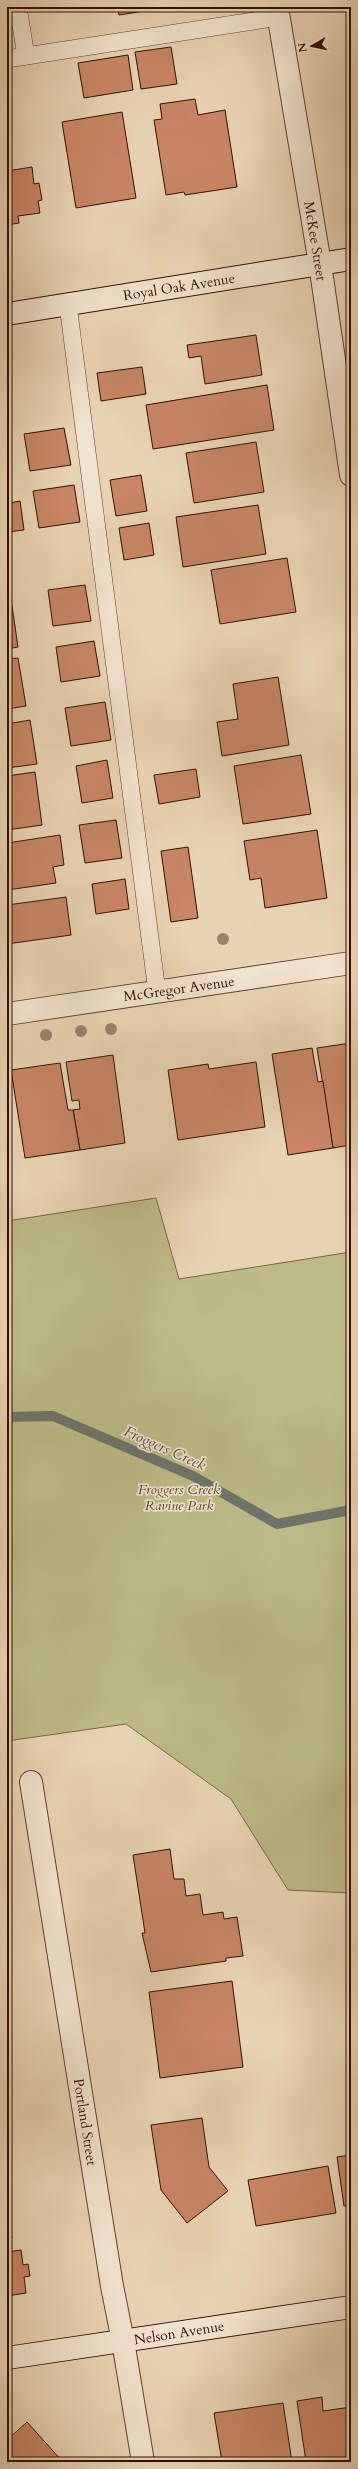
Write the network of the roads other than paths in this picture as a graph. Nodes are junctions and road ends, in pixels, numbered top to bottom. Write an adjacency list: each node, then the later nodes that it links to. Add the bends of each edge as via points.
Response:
1 (18, 7): 3 (lane)
2 (278, 12): 3 (lane); 6 (street, McKee Street)
3 (26, 56): 4 (lane)
4 (7, 59)
5 (351, 259): 6 (street, Royal Oak Avenue)
6 (320, 264): 7 (street, Royal Oak Avenue); 9 (street, McKee Street)
7 (68, 305): 8 (street, Royal Oak Avenue); 11 (lane)
8 (7, 314)
9 (351, 476)
10 (351, 963): 11 (street, McGregor Avenue)
11 (157, 992): 12 (street, McGregor Avenue)
12 (7, 1014)
13 (31, 1782): 15 (street, Portland Street)
14 (351, 2307): 15 (street, Nelson Avenue)
15 (123, 2341): 16 (street, Nelson Avenue); 17 (street, Portland Street)
16 (7, 2358)
17 (143, 2462)

